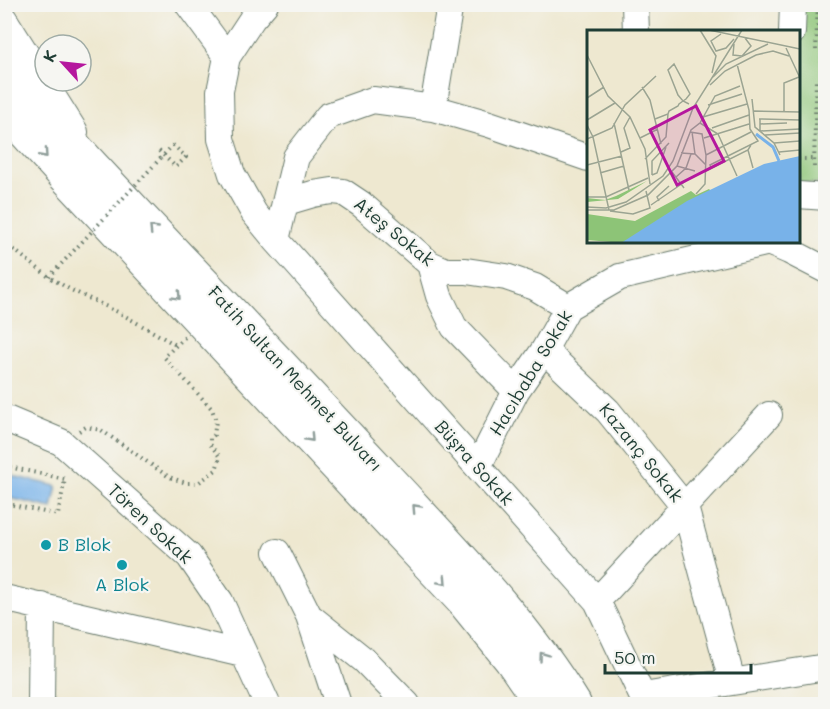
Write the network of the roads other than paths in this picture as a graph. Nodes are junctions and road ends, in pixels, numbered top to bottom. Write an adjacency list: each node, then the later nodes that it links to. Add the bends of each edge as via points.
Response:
1 (188, 4): 9 (street)
2 (265, 4): 9 (street)
3 (450, 4): 11 (street)
4 (635, 4): 7 (street)
5 (793, 4): 8 (street)
6 (4, 19): 14 (street)
7 (636, 30)
8 (792, 30)
9 (227, 57): 18 (street, Büşra Sokak, via 220,91 221,139 232,174 254,213)
10 (4, 63): 14 (main road, Fatih Sultan Mehmet Bulvarı)
11 (433, 108): 13 (street); 17 (street, via 373,100 328,116 296,157)
12 (4, 110): 43 (main road, Fatih Sultan Mehmet Bulvarı, one-way to 43, via 463,602)
13 (587, 158)
14 (98, 171): 44 (main road, Fatih Sultan Mehmet Bulvarı, one-way to 14, via 543,655 476,573)
15 (800, 195): 16 (street)
16 (825, 197)
17 (286, 202): 18 (street); 21 (street, Ateş Sokak, via 313,194 343,192)
18 (276, 240): 28 (street, Büşra Sokak)
19 (764, 243): 23 (street, Hacıbaba Sokak, via 620,277)
20 (771, 243): 22 (street)
21 (430, 264): 23 (street, Ateş Sokak, via 446,271 506,278 535,287); 25 (street, via 454,327)
22 (825, 270)
23 (568, 307): 24 (street, Hacıbaba Sokak)
24 (544, 350): 25 (street, Hacıbaba Sokak); 29 (street, Kazanç Sokak, via 608,411)
25 (516, 391): 28 (street, Hacıbaba Sokak)
26 (769, 415): 29 (street)
27 (4, 418): 35 (street, Tören Sokak, via 61,442 189,556 220,601)
28 (478, 467): 32 (street, Büşra Sokak)
29 (685, 507): 32 (street); 37 (street, Kazanç Sokak)
30 (277, 552): 34 (street)
31 (4, 597): 33 (street)
32 (597, 601): 38 (street, Büşra Sokak)
33 (42, 606): 35 (street); 39 (street)
34 (309, 616): 41 (street); 42 (street, via 364,660)
35 (243, 654): 40 (street, Tören Sokak)
36 (825, 667): 37 (street)
37 (732, 681): 38 (street)
38 (644, 700)
39 (41, 705)
40 (267, 705)
41 (338, 705)
42 (407, 705)
43 (541, 705)
44 (575, 705)

